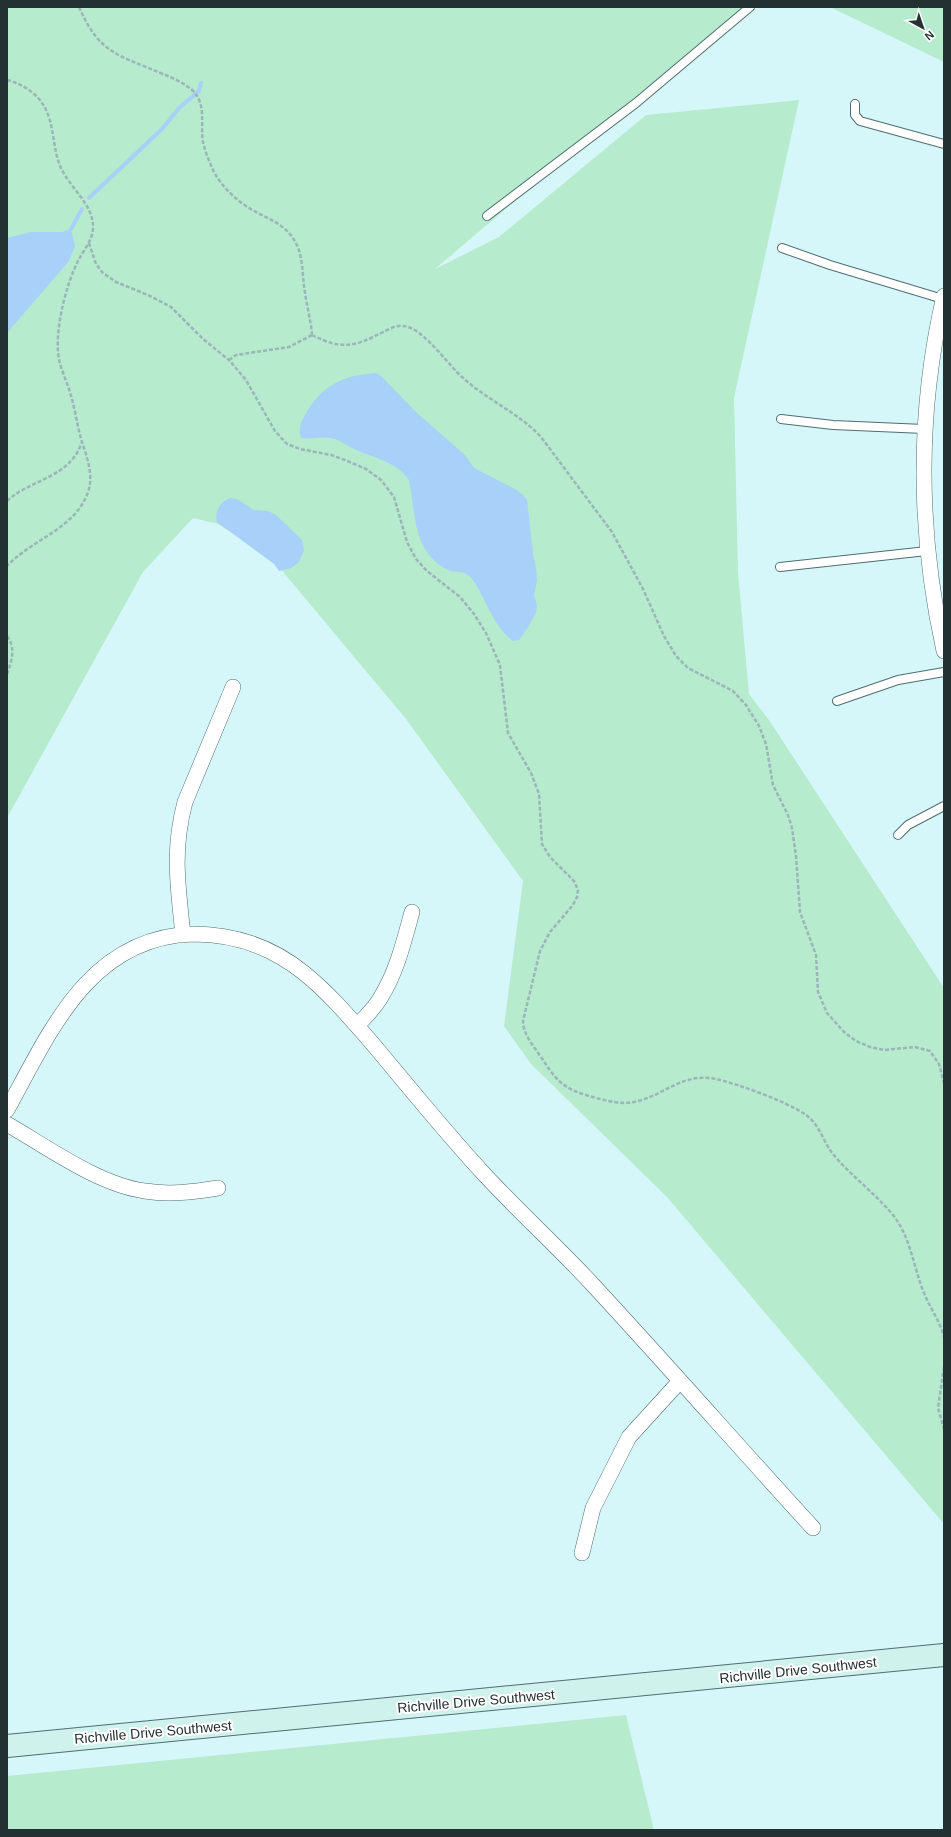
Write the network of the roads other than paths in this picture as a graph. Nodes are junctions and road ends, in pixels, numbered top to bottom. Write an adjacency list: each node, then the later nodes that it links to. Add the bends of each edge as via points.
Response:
1 (750, 7): 4 (lane, via 636,103)
2 (855, 104): 3 (lane, via 860,122)
3 (944, 144)
4 (487, 216)
5 (782, 248): 6 (lane, via 830,265)
6 (944, 298): 8 (street, via 930,366)
7 (781, 419): 8 (lane, via 833,425)
8 (924, 429): 9 (street, via 923,482)
9 (927, 551): 10 (lane); 11 (street)
10 (780, 567)
11 (940, 616): 12 (street)
12 (944, 651)
13 (944, 672): 15 (lane, via 898,680)
14 (234, 687): 19 (street, via 185,802 180,822 176,864)
15 (837, 701)
16 (944, 806): 17 (lane, via 908,825)
17 (898, 835)
18 (412, 912): 20 (street, via 390,980 380,998)
19 (183, 935): 20 (street, via 210,934 240,940 279,955 309,978); 21 (street, via 139,946 103,967 87,981 67,1004)
20 (357, 1026): 24 (street, via 484,1175 591,1283)
21 (7, 1110)
22 (7, 1124): 23 (street, via 84,1168 123,1186 165,1193)
23 (218, 1188)
24 (680, 1382): 25 (street); 26 (street, via 629,1437 593,1508)
25 (812, 1528)
26 (582, 1553)
27 (944, 1655): 28 (main road, Richville Drive Southwest)
28 (7, 1746)

